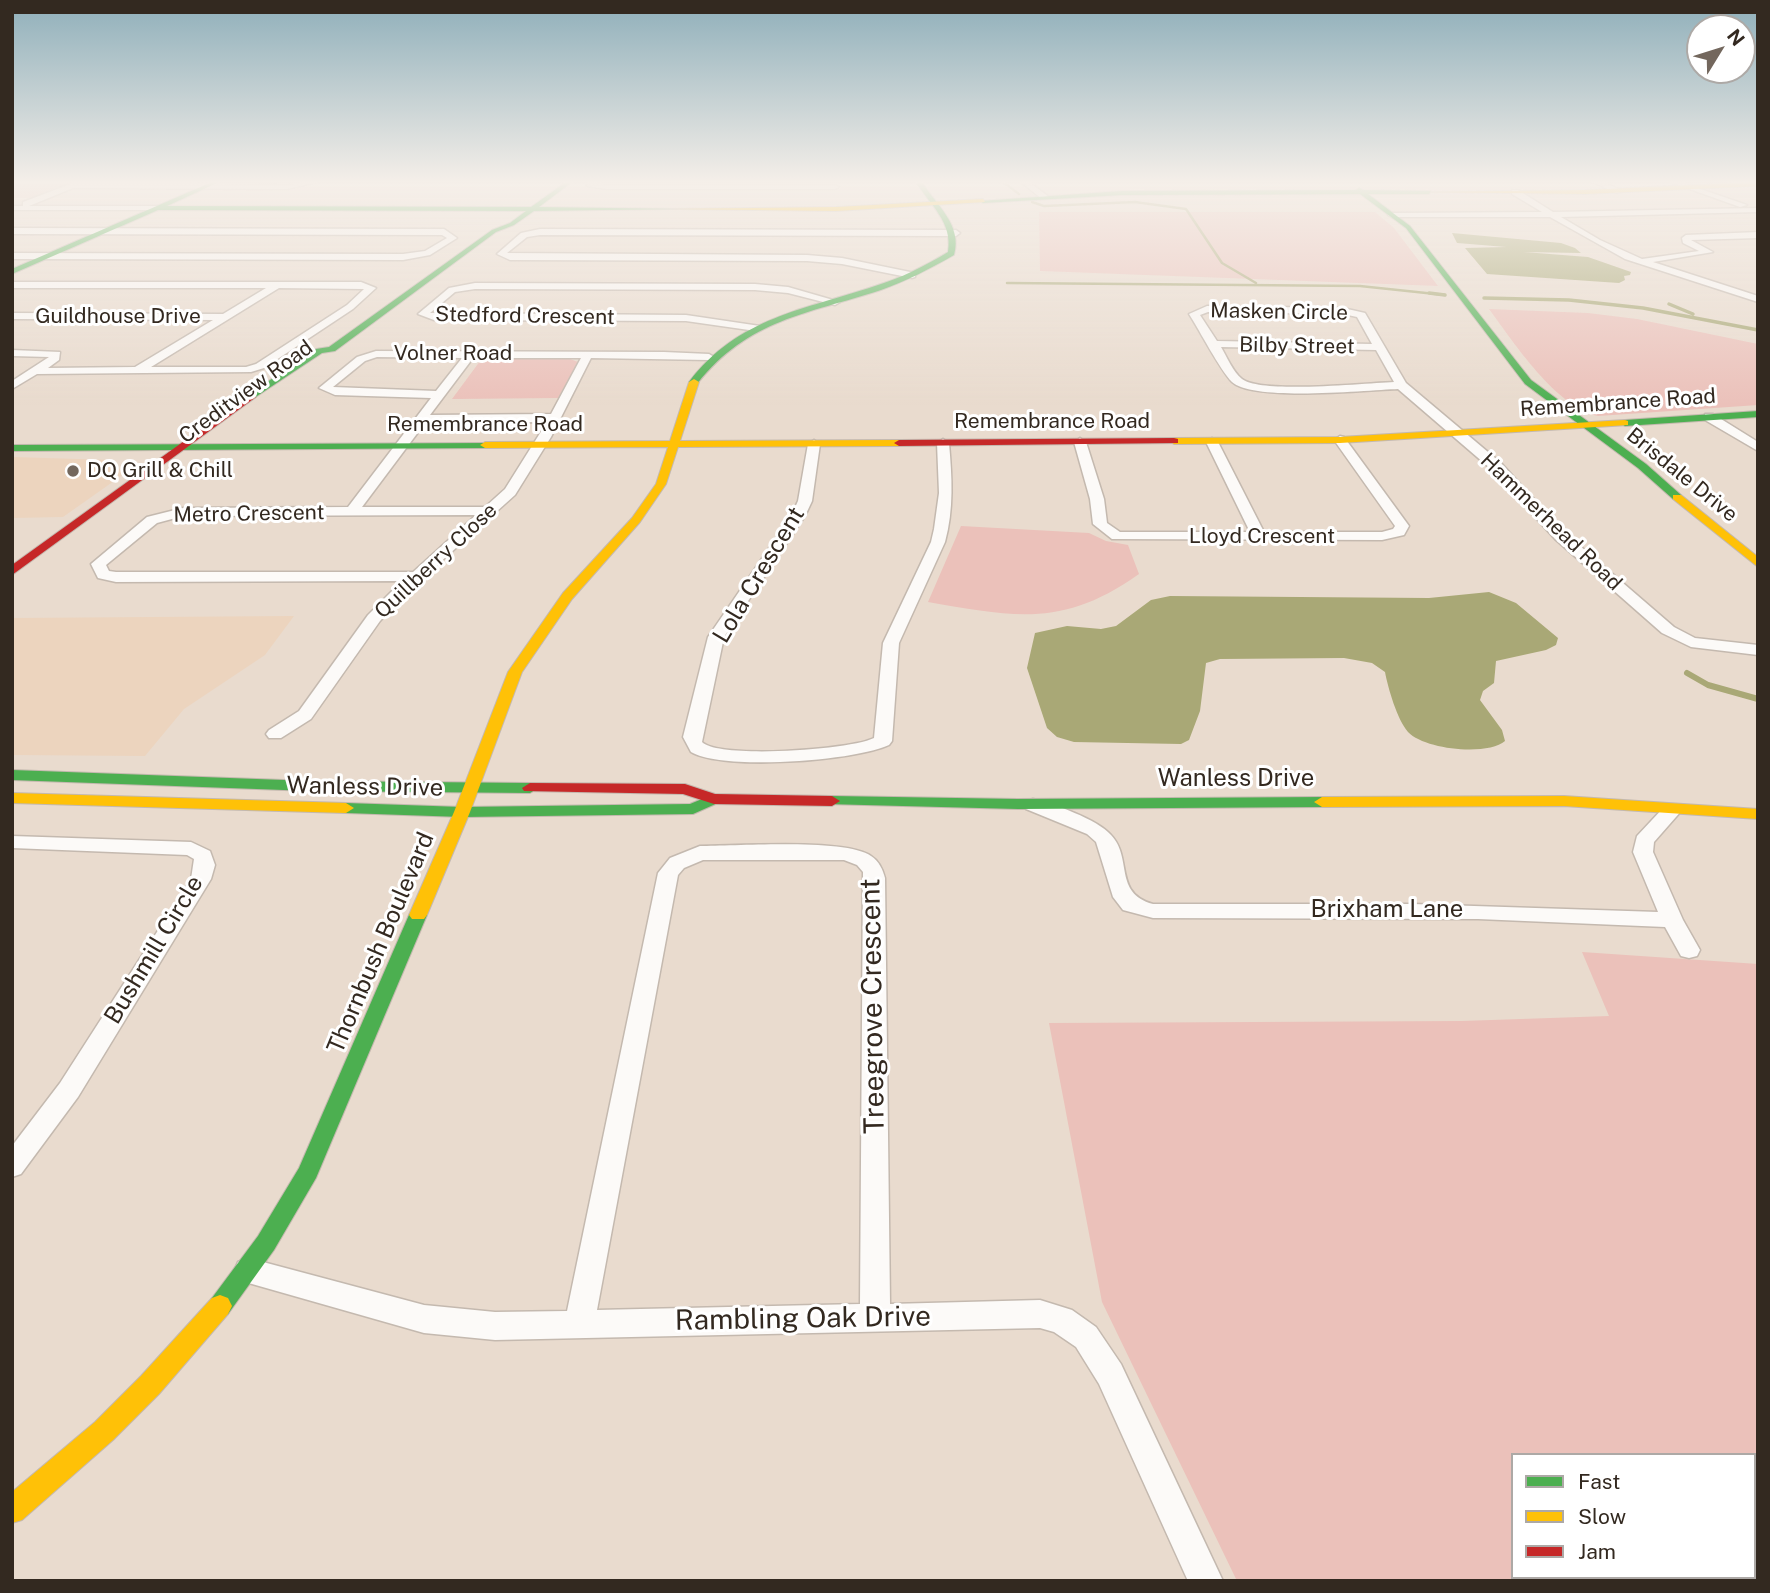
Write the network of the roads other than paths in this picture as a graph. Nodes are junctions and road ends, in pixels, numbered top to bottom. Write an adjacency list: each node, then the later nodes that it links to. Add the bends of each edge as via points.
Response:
1 (50, 256): 11 (street)
2 (170, 256): 3 (street)
3 (407, 256)
4 (459, 256): 24 (street, Creditview Road)
5 (508, 256): 12 (street, via 819,258)
6 (944, 256): 12 (street, Thornbush Boulevard)
7 (1431, 256): 38 (street, Brisdale Drive, via 1528,382)
8 (1627, 256): 10 (street)
9 (1679, 256): 10 (street)
10 (1639, 262): 16 (street)
11 (12, 272)
12 (912, 275): 18 (street, Thornbush Boulevard)
13 (1749, 283): 16 (street)
14 (12, 285): 15 (street)
15 (278, 285): 20 (street); 30 (street, via 371,288 255,369)
16 (1718, 288): 17 (street)
17 (1758, 299)
18 (835, 302): 21 (street, Thornbush Boulevard); 21 (street, Stedford Crescent, via 755,287 475,286 452,290 423,314 686,318)
19 (12, 316): 20 (street, Guildhouse Drive)
20 (223, 317): 30 (street)
21 (756, 328): 28 (street, Thornbush Boulevard)
22 (1213, 344): 23 (street, Bilby Street); 23 (street, Masken Circle, via 1195,312 1350,312 1365,317); 31 (street, Masken Circle, via 1239,384 1250,387)
23 (1380, 347): 31 (street, Masken Circle)
24 (332, 349): 50 (street, Creditview Road, via 319,351); 50 (street, Creditview Road, via 333,354)
25 (12, 353): 29 (street, via 56,354)
26 (470, 354): 27 (street, Volner Road); 33 (street); 33 (street, Volner Road, via 370,355 325,388 331,392)
27 (588, 354): 28 (street, Volner Road); 36 (street, Quillberry Close)
28 (709, 357): 45 (street, Thornbush Boulevard, via 694,381)
29 (36, 371): 30 (street); 32 (street)
30 (137, 371)
31 (1401, 385): 39 (street, Masken Circle)
32 (12, 386)
33 (439, 395): 37 (street)
34 (1758, 414): 35 (street, Remembrance Road)
35 (1709, 417): 38 (street, Remembrance Road); 48 (street)
36 (555, 418): 37 (street); 46 (street, Quillberry Close)
37 (422, 419): 47 (street)
38 (1586, 426): 39 (street, Remembrance Road); 57 (street, Brisdale Drive)
39 (1458, 435): 40 (street, Remembrance Road); 60 (street, Hammerhead Road, via 1496,466 1574,549 1676,637)
40 (1340, 440): 42 (street, Remembrance Road); 55 (street, Lloyd Crescent, via 1402,526 1399,532 1382,537)
41 (1080, 442): 42 (street, Remembrance Road); 43 (street, Remembrance Road); 55 (street, Lloyd Crescent, via 1105,530 1130,537)
42 (1212, 442): 55 (street)
43 (943, 443): 44 (street, Remembrance Road); 44 (street, Lola Crescent, via 947,498 943,525 891,643 883,741 852,753 717,755 701,751 692,737 716,637 798,516 805,501)
44 (814, 444): 45 (street, Remembrance Road)
45 (673, 445): 46 (street, Remembrance Road); 63 (street, Thornbush Boulevard, via 661,484 636,520 566,596 515,672)
46 (539, 446): 47 (street, Remembrance Road); 52 (street, Quillberry Close, via 510,492)
47 (401, 447): 50 (street, Remembrance Road, via 286,452); 53 (street)
48 (1758, 447)
49 (12, 448): 50 (street, Remembrance Road)
50 (193, 449): 51 (street, Creditview Road); 54 (street, Creditview Road)
51 (95, 510): 54 (street, via 104,513); 58 (street, Creditview Road)
52 (490, 511): 53 (street, Metro Crescent); 59 (street, Quillberry Close)
53 (352, 512): 59 (street, Metro Crescent, via 166,515 152,520 98,564 99,569 103,575 116,577)
54 (98, 527): 56 (street, Creditview Road)
55 (1260, 537)
56 (54, 561)
57 (1758, 563)
58 (12, 571)
59 (415, 576): 61 (street, Quillberry Close, via 374,618 305,715)
60 (1758, 650)
61 (275, 734)
62 (12, 775): 63 (street, Wanless Drive)
63 (471, 788): 65 (street, Wanless Drive, via 685,789); 68 (street, Thornbush Boulevard)
64 (12, 798): 68 (street, Wanless Drive)
65 (715, 799): 66 (street, Wanless Drive); 68 (street, Wanless Drive, via 693,809)
66 (1029, 804): 67 (street, Wanless Drive, via 1550,801); 71 (street, Brixham Lane, via 1094,830 1105,840 1120,892 1131,905 1153,911 1469,910)
67 (1673, 809): 69 (street, Wanless Drive); 71 (street, via 1644,841 1643,852)
68 (462, 812): 74 (street, Thornbush Boulevard, via 308,1172)
69 (1758, 814)
70 (12, 842): 73 (street, Bushmill Circle, via 191,849 203,856 205,865 201,879 69,1090)
71 (1672, 920): 72 (street)
72 (1689, 950)
73 (12, 1166)
74 (248, 1271): 76 (street, Rambling Oak Drive, via 424,1319 495,1326); 77 (street, Thornbush Boulevard, via 104,1431)
75 (875, 1317): 76 (street, Rambling Oak Drive); 76 (street, Treegrove Crescent, via 872,865 861,856 844,853 712,853 689,857 668,873); 78 (street, Rambling Oak Drive, via 1040,1314 1062,1320 1086,1337 1110,1374)
76 (579, 1325)
77 (14, 1505)
78 (1206, 1581)

